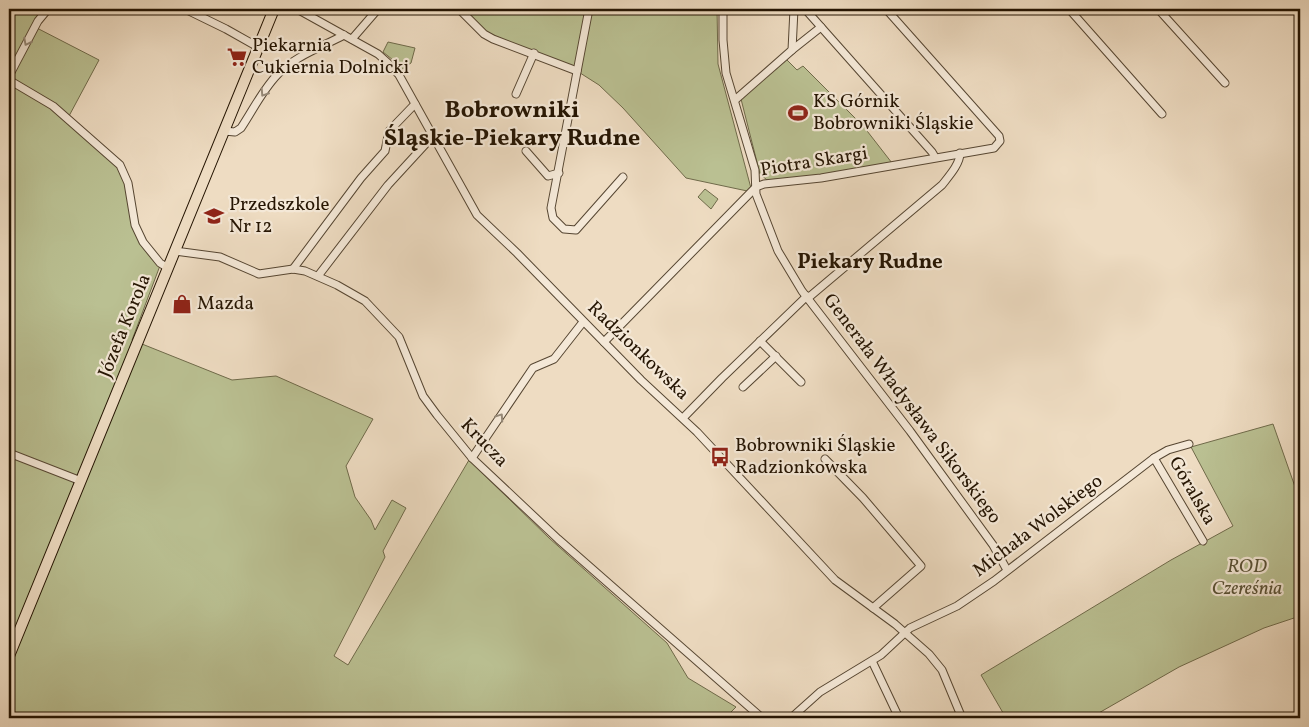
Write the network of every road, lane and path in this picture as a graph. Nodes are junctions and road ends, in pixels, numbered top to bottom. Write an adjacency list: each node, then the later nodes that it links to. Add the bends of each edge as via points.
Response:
1 (48, 9): 22 (street, one-way to 22, via 38,21)
2 (184, 9): 14 (street)
3 (274, 9): 18 (highway, Józefa Korola)
4 (297, 9): 16 (street, Radzionkowska)
5 (378, 9): 17 (street)
6 (460, 9): 20 (street, via 484,34)
7 (590, 9): 21 (street)
8 (723, 9): 26 (street, Generała Władysława Sikorskiego, via 726,72)
9 (794, 9): 19 (street)
10 (805, 9): 15 (street)
11 (886, 9): 32 (street, Piotra Skargi, via 999,136 1000,141 994,148)
12 (1069, 9): 28 (street)
13 (1158, 9): 24 (street)
14 (195, 11): 18 (street)
15 (821, 26): 19 (street); 33 (street)
16 (344, 35): 17 (street, Radzionkowska); 29 (street, one-way to 29, via 285,67 241,128 235,132)
17 (352, 40): 27 (street, Radzionkowska, via 388,62)
18 (258, 48): 29 (highway, Józefa Korola)
19 (792, 50): 26 (street)
20 (534, 53): 21 (street); 25 (street)
21 (577, 71): 34 (street)
22 (9, 76)
23 (9, 80): 38 (street, via 53,106 120,165 128,183 135,225 143,242)
24 (1225, 84)
25 (516, 94)
26 (735, 100): 36 (street, Generała Władysława Sikorskiego, via 755,170)
27 (415, 104): 30 (street, Radzionkowska); 39 (street, via 389,131 384,151)
28 (1162, 114)
29 (224, 131): 37 (highway, Józefa Korola)
30 (433, 136): 40 (street, via 388,185); 42 (street, Radzionkowska, via 477,215)
31 (526, 151): 34 (street, via 548,176)
32 (960, 153): 33 (street, Piotra Skargi); 41 (street, via 942,185)
33 (935, 158): 36 (street, Piotra Skargi)
34 (559, 173): 35 (street, via 551,208 553,218 564,229 576,230)
35 (623, 177)
36 (756, 187): 41 (street, Generała Władysława Sikorskiego, via 778,251); 44 (street, Piotra Skargi)
37 (175, 251): 38 (highway, Józefa Korola); 39 (street, Krucza, via 217,257 259,274)
38 (168, 268): 54 (highway, Józefa Korola)
39 (293, 269): 40 (street, Krucza)
40 (318, 276): 51 (street, Krucza, via 365,301 396,333 423,396)
41 (808, 297): 43 (street); 56 (street, Generała Władysława Sikorskiego, via 910,430 993,545)
42 (583, 322): 44 (street, Radzionkowska); 51 (street, one-way to 42, via 532,368 554,359)
43 (760, 341): 45 (street); 48 (street)
44 (604, 342): 48 (street, Radzionkowska)
45 (776, 356): 46 (street); 47 (street)
46 (801, 382)
47 (743, 387)
48 (683, 418): 57 (street, Radzionkowska, via 835,580)
49 (1189, 444): 52 (street, Michała Wolskiego)
50 (9, 453): 54 (street)
51 (472, 458): 61 (street, Krucza, via 558,539)
52 (1154, 458): 55 (street, Góralska); 56 (street, Michała Wolskiego)
53 (825, 459): 57 (street, via 921,566)
54 (81, 481): 59 (highway, Józefa Korola)
55 (1203, 541)
56 (1007, 570): 58 (street, Michała Wolskiego, via 957,606)
57 (873, 608): 58 (street, Radzionkowska)
58 (905, 632): 60 (street, Michała Wolskiego); 64 (street, Radzionkowska, via 938,664)
59 (9, 656)
60 (872, 661): 62 (street, Michała Wolskiego, via 820,692); 63 (street)
61 (762, 718)
62 (791, 718)
63 (899, 718)
64 (962, 718)

